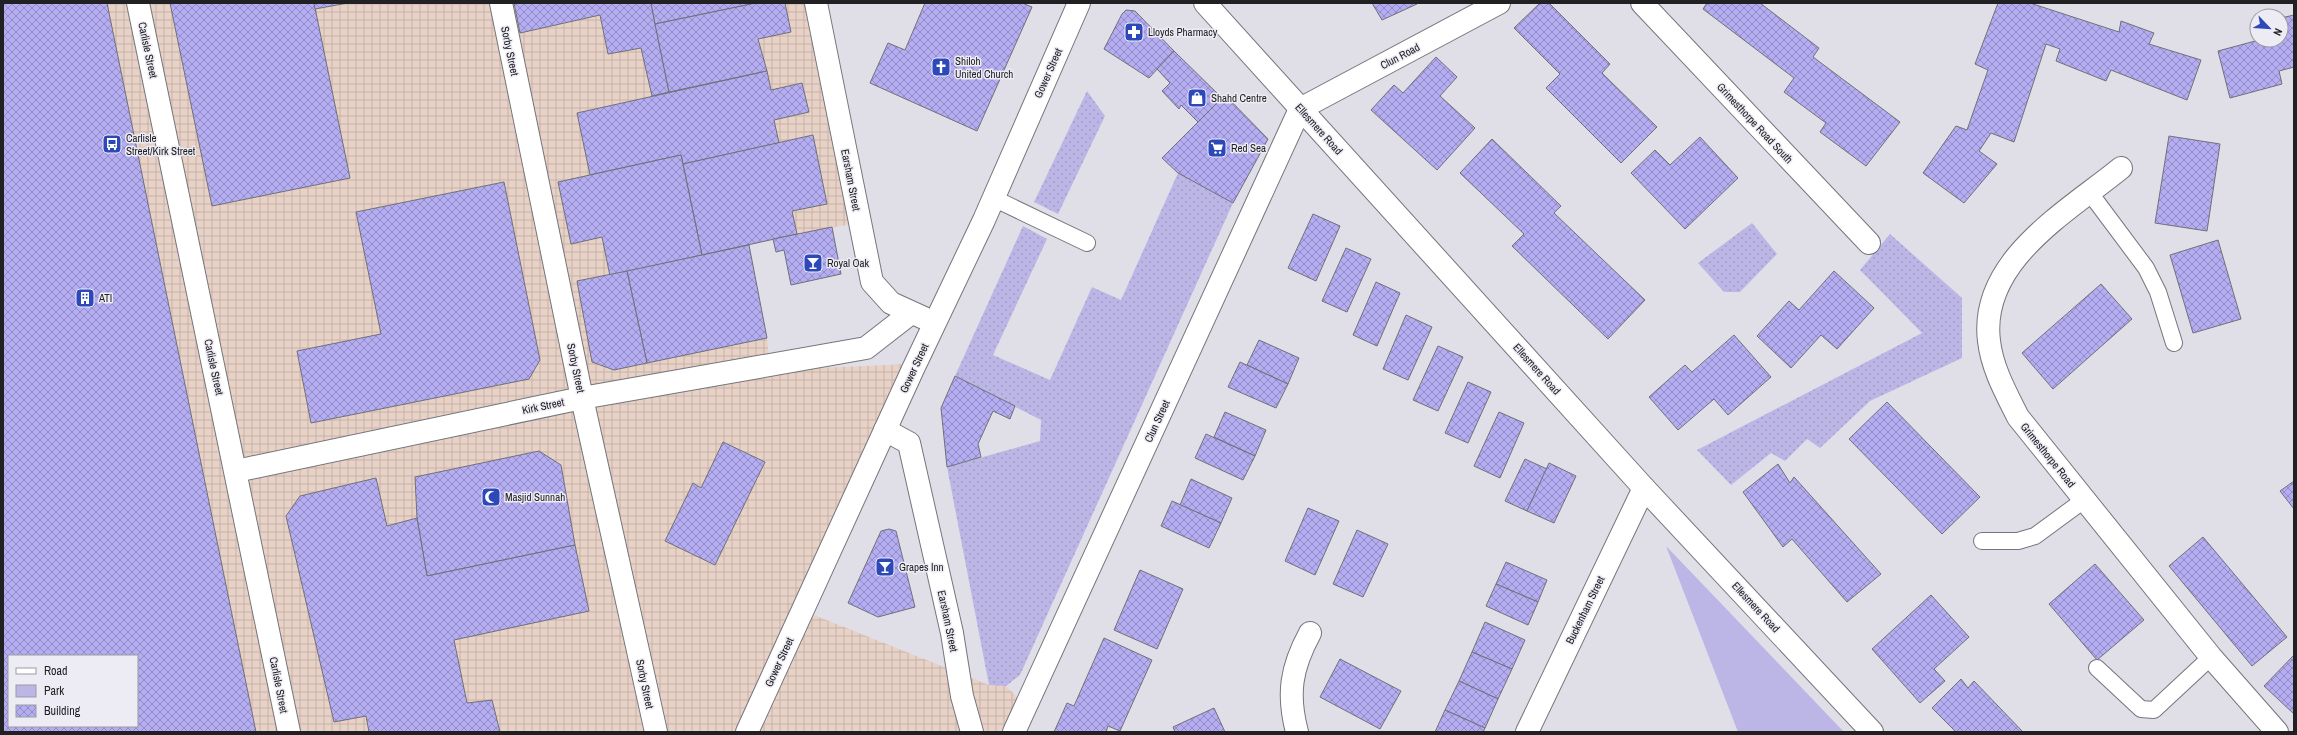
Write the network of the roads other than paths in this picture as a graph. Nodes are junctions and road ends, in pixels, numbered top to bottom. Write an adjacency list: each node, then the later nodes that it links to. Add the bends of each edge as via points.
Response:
1 (138, 3): 19 (street, Carlisle Street)
2 (501, 3): 17 (street, Sorby Street)
3 (816, 3): 14 (street, Earsham Street, via 872,282 891,303)
4 (1079, 3): 11 (street, Gower Street)
5 (1205, 3): 8 (street, Ellesmere Road)
6 (1499, 3): 8 (street, Clun Road)
7 (1642, 3): 13 (street, Grimesthorpe Road South)
8 (1300, 109): 20 (street, Ellesmere Road); 30 (street, Clun Street)
9 (2121, 168): 10 (street, Grimesthorpe Road)
10 (2090, 193): 16 (lane, via 2146,268 2158,292); 21 (street, Grimesthorpe Road, via 2029,242 2003,274 1990,301 1989,341 1999,379 2018,418)
11 (993, 198): 12 (lane); 15 (street, Gower Street)
12 (1087, 242)
13 (1869, 243)
14 (911, 313): 15 (street, Earsham Street); 17 (street, Kirk Street, via 866,348)
15 (935, 322): 18 (street, Gower Street)
16 (2174, 343)
17 (582, 398): 19 (street, Kirk Street); 27 (street, Sorby Street)
18 (885, 430): 28 (street, Gower Street); 29 (street, Earsham Street, via 909,443 952,633 962,696)
19 (236, 470): 26 (street, Carlisle Street)
20 (1644, 488): 32 (street, Buckenham Street); 33 (street, Ellesmere Road)
21 (2084, 500): 22 (lane, via 2035,536 2018,542); 24 (street, Grimesthorpe Road)
22 (1982, 541)
23 (1310, 634): 31 (street, via 1297,656 1292,680 1292,712)
24 (2212, 657): 25 (lane, via 2154,710 2141,710); 34 (street, Grimesthorpe Road)
25 (2097, 668)
26 (289, 732)
27 (656, 732)
28 (747, 732)
29 (972, 732)
30 (1014, 732)
31 (1297, 732)
32 (1527, 732)
33 (1872, 732)
34 (2277, 732)

